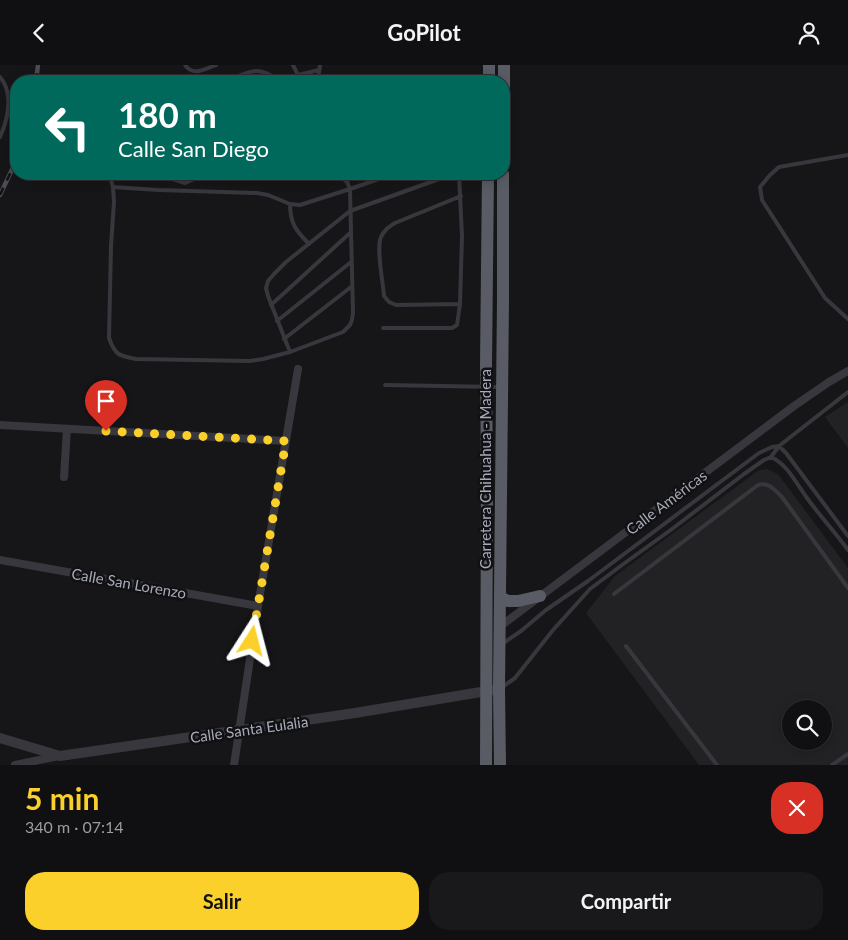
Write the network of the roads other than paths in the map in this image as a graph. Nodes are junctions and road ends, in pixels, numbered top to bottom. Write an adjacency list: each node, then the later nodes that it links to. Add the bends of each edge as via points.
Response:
1 (186, 65): 2 (lane, via 198,72)
2 (216, 65)
3 (293, 65): 7 (lane)
4 (320, 67): 7 (lane)
5 (242, 75): 6 (lane, via 256,69)
6 (273, 75)
7 (298, 75)
8 (0, 77): 9 (lane, via 8,96)
9 (0, 137)
10 (848, 155): 36 (lane, via 779,167 760,187 762,200 825,298)
11 (111, 180): 21 (lane)
12 (175, 180): 13 (lane, via 184,183)
13 (191, 180)
14 (344, 180): 20 (lane)
15 (376, 180): 22 (lane)
16 (436, 180): 25 (lane)
17 (460, 180): 23 (lane)
18 (488, 180): 29 (highway, Carretera Chihuahua - Madera)
19 (503, 180): 30 (highway, Carretera Chihuahua - Madera)
20 (347, 182): 22 (lane)
21 (112, 187): 24 (lane, via 257,193); 40 (lane, via 109,338 117,353 136,359 250,361)
22 (350, 189): 24 (lane, via 306,204); 25 (lane)
23 (461, 196): 33 (lane); 33 (lane, via 389,227 379,245 384,296 389,302 396,305)
24 (290, 204): 27 (lane, via 292,222)
25 (350, 211): 26 (lane); 27 (lane)
26 (350, 233): 28 (lane); 34 (lane)
27 (309, 244): 34 (lane, via 268,281 266,288)
28 (351, 262): 31 (lane); 37 (lane)
29 (488, 274): 30 (highway, via 495,278); 35 (highway, Carretera Chihuahua - Madera)
30 (503, 274): 32 (highway, Carretera Chihuahua - Madera)
31 (351, 287): 39 (lane); 40 (lane, via 353,313 347,329)
32 (503, 300): 35 (highway, via 494,298); 45 (highway, Carretera Chihuahua - Madera)
33 (460, 304): 38 (lane, via 457,325 452,329)
34 (271, 305): 37 (lane)
35 (487, 305): 44 (highway, Carretera Chihuahua - Madera)
36 (848, 319)
37 (277, 321): 39 (lane)
38 (383, 328)
39 (284, 339): 40 (lane)
40 (290, 352)
41 (298, 369): 49 (street)
42 (848, 371): 58 (street, Calle Américas, via 794,406)
43 (386, 385): 44 (lane)
44 (486, 387): 45 (lane); 62 (highway, Carretera Chihuahua - Madera)
45 (502, 387): 59 (highway, Carretera Chihuahua - Madera)
46 (848, 393): 50 (lane)
47 (0, 425): 48 (street)
48 (67, 429): 49 (street); 52 (street)
49 (286, 441): 60 (street)
50 (779, 446): 51 (lane); 53 (lane); 63 (lane, via 759,453)
51 (771, 457): 54 (lane, via 785,467); 66 (lane, via 744,473 590,589 515,678)
52 (64, 477)
53 (848, 536)
54 (848, 551)
55 (0, 560): 60 (street, Calle San Lorenzo)
56 (848, 588): 57 (lane, via 782,497 771,486 762,484)
57 (614, 594)
58 (540, 596): 59 (highway, via 518,601); 61 (street, Calle Américas)
59 (500, 597): 61 (highway, Carretera Chihuahua - Madera)
60 (258, 606): 68 (street)
61 (500, 626): 62 (street, Calle Américas); 63 (highway, Carretera Chihuahua - Madera)
62 (486, 636): 65 (highway, Carretera Chihuahua - Madera)
63 (500, 646): 65 (lane); 66 (highway, Carretera Chihuahua - Madera)
64 (626, 646): 76 (lane)
65 (486, 656): 67 (highway, Carretera Chihuahua - Madera)
66 (499, 689): 67 (street, Calle Santa Eulalia); 75 (highway, Carretera Chihuahua - Madera)
67 (485, 692): 68 (street, Calle Santa Eulalia); 74 (highway, Carretera Chihuahua - Madera)
68 (238, 730): 71 (street, Calle Santa Eulalia); 73 (street)
69 (0, 738): 71 (street, Calle Santa Eulalia)
70 (848, 754): 77 (lane)
71 (60, 756): 72 (street)
72 (15, 765)
73 (234, 765)
74 (486, 765)
75 (500, 765)
76 (717, 765)
77 (832, 765)

